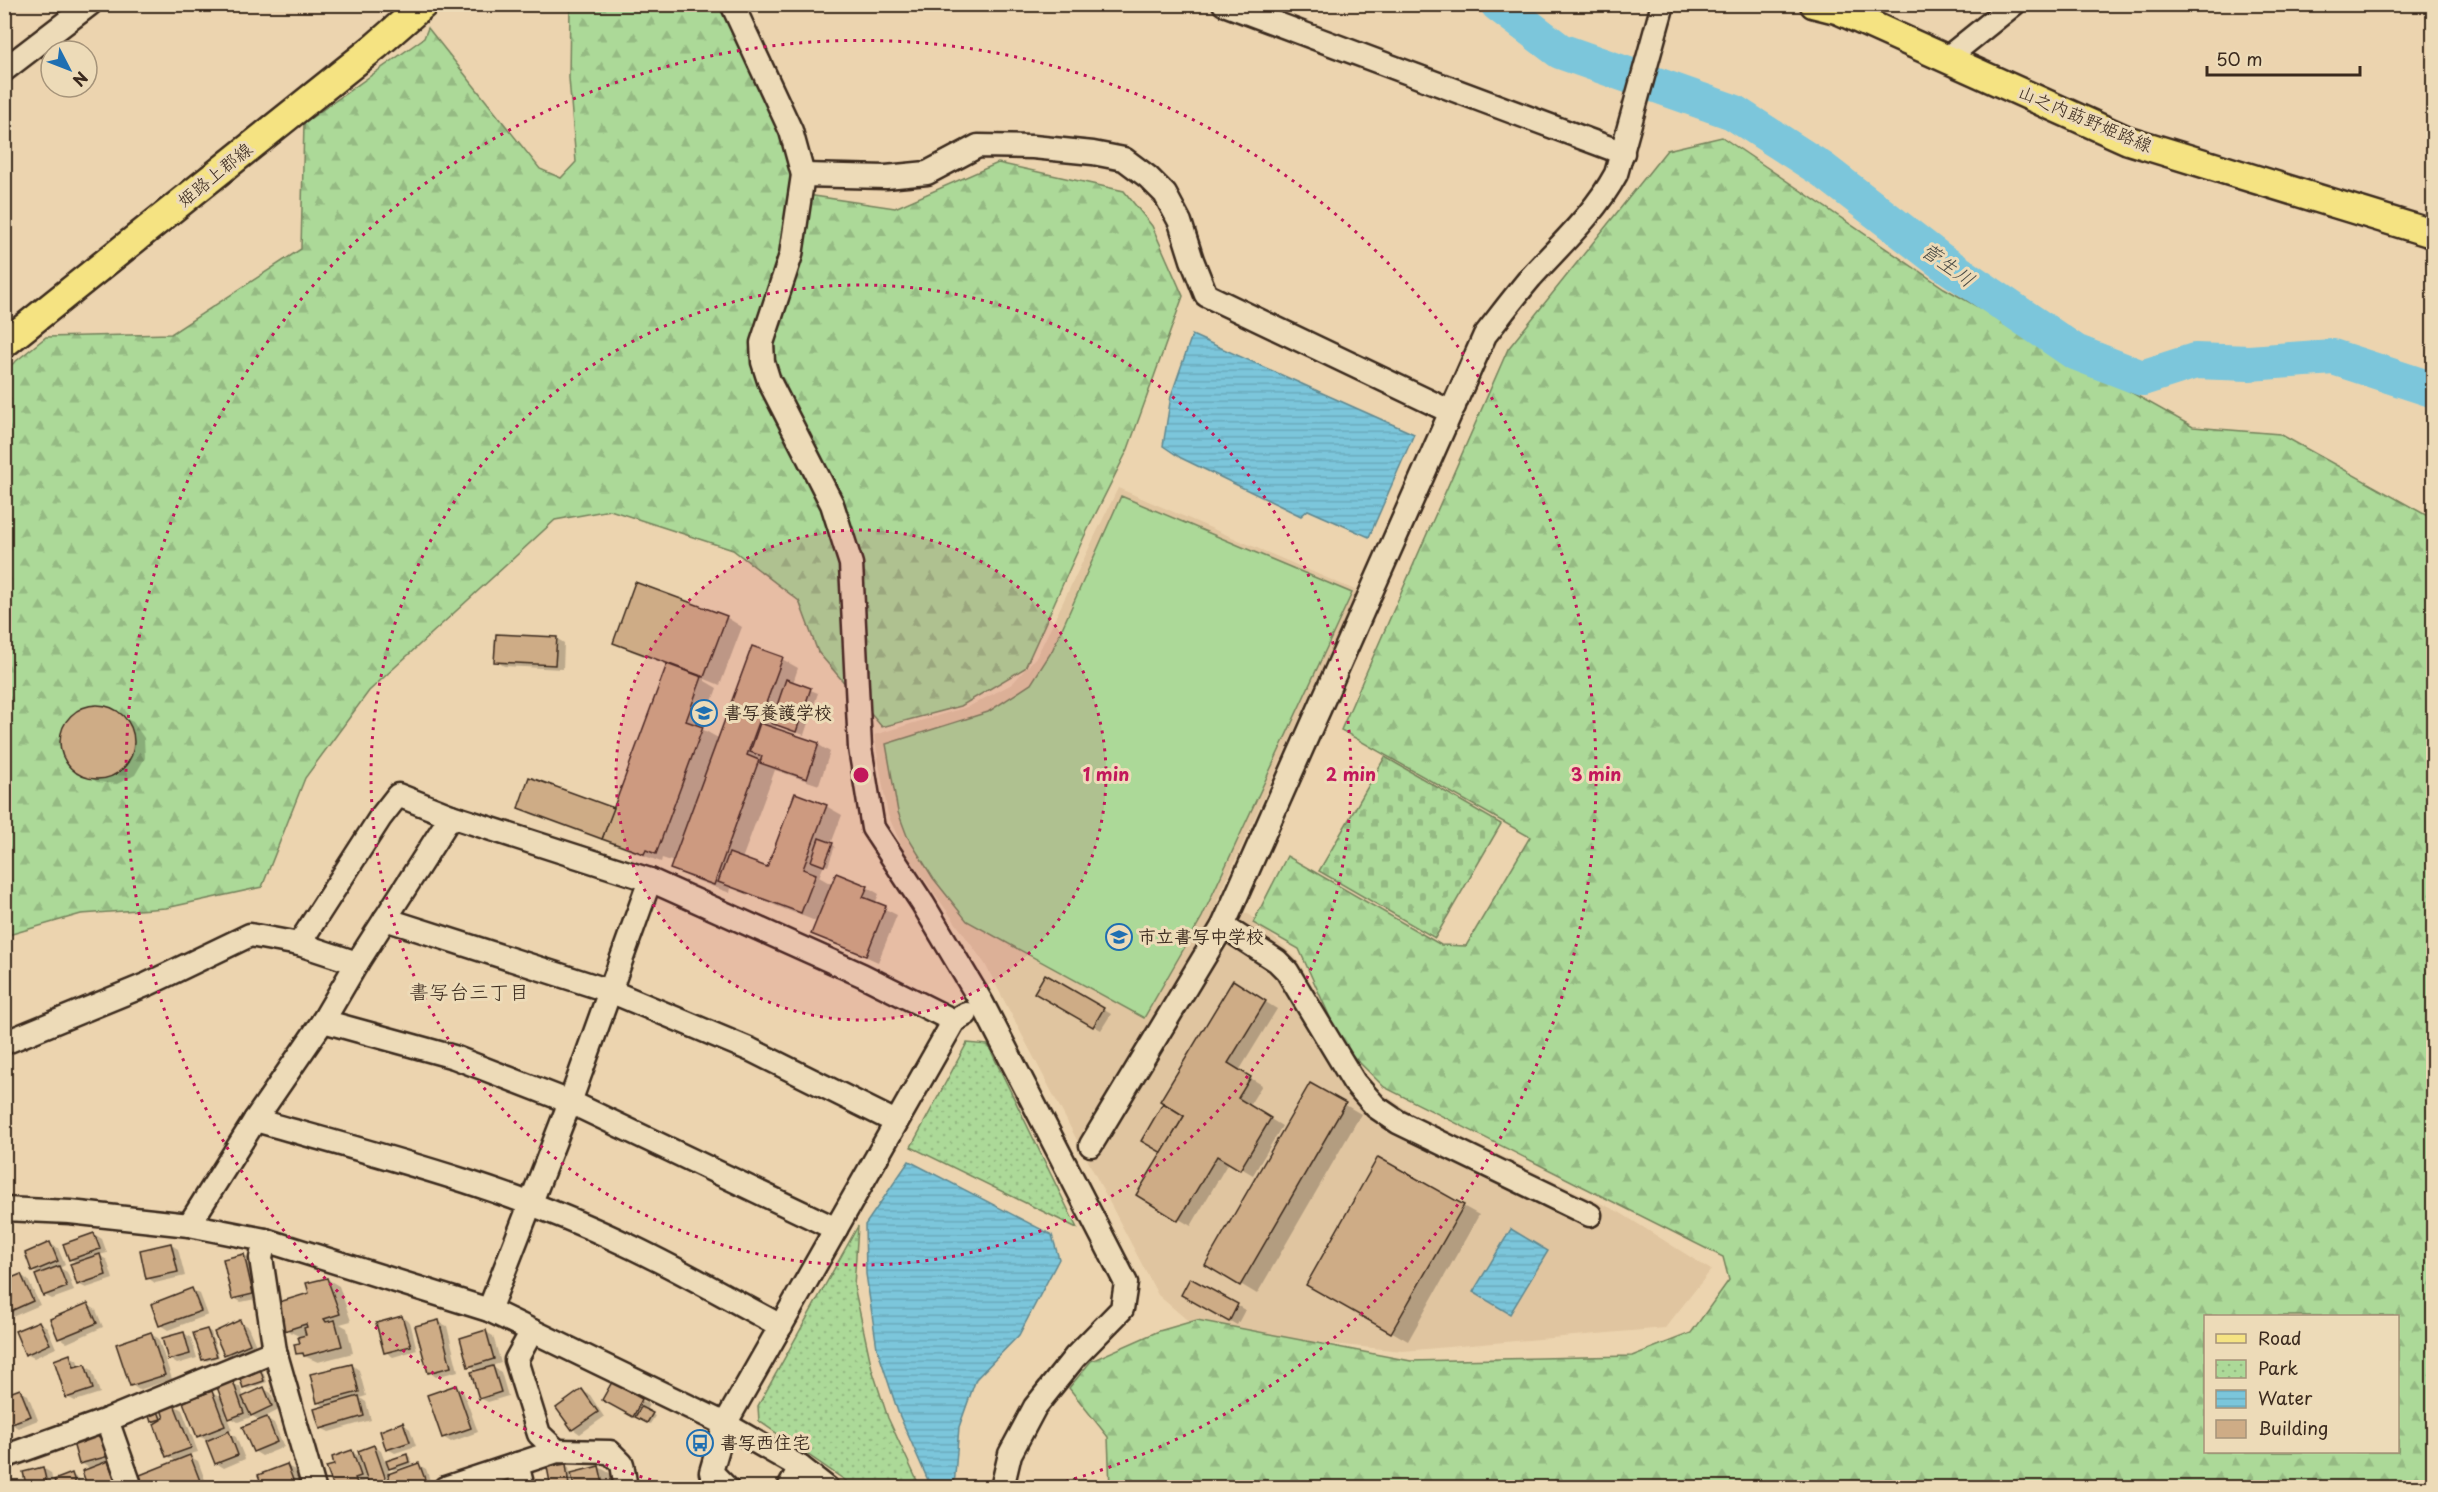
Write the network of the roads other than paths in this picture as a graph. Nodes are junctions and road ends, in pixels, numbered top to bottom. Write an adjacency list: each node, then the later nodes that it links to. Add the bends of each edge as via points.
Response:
1 (90, 4): 9 (street)
2 (424, 4): 13 (main road, 姫路上郡線)
3 (732, 4): 11 (street, via 791,131)
4 (1224, 4): 10 (street)
5 (1664, 4): 10 (street)
6 (1814, 4): 8 (main road, 山之内莇野姫路線, via 1838,10)
7 (2014, 4): 8 (street)
8 (1947, 58): 12 (main road, 山之内莇野姫路線, via 2127,140)
9 (4, 70)
10 (1624, 149): 14 (street, via 1617,174 1606,192 1485,335)
11 (803, 175): 14 (street, via 886,177 927,173 978,146 1033,147 1124,159 1165,194 1180,222 1206,295 1447,410); 22 (street, via 791,255 762,343 763,362 832,504 851,564 860,748 873,828)
12 (2433, 234)
13 (4, 344)
14 (1454, 406): 18 (street)
15 (451, 816): 16 (street); 17 (street); 19 (street, via 398,795)
16 (650, 880): 21 (street); 24 (street)
17 (385, 919): 20 (street); 21 (street)
18 (1223, 926): 29 (street); 32 (street, via 1277,961 1287,972 1354,1082 1376,1107 1398,1122)
19 (300, 944): 20 (street); 25 (street, via 250,935 148,984)
20 (357, 963): 23 (street)
21 (610, 991): 26 (street); 28 (street, via 751,1050)
22 (982, 1003): 24 (street); 55 (street, via 1126,1283 1122,1309 1075,1357 1035,1407 1010,1454)
23 (323, 1021): 26 (street, via 454,1057); 27 (street)
24 (954, 1021): 28 (street)
25 (4, 1043)
26 (570, 1102): 30 (street); 34 (street)
27 (255, 1120): 30 (street, via 408,1163); 33 (street)
28 (896, 1122): 34 (street)
29 (1091, 1145)
30 (530, 1204): 36 (street); 37 (street, via 623,1242)
31 (4, 1209): 33 (street)
32 (1590, 1215)
33 (189, 1225): 35 (street)
34 (836, 1229): 37 (street)
35 (265, 1240): 36 (street); 39 (street, via 261,1258)
36 (489, 1310): 38 (street)
37 (781, 1326): 41 (street)
38 (532, 1331): 41 (street); 42 (street, via 516,1360 539,1434)
39 (275, 1351): 40 (street); 47 (street)
40 (107, 1420): 43 (street); 46 (street)
41 (725, 1424): 45 (street); 51 (street, via 711,1472)
42 (557, 1451): 44 (street); 50 (street, via 610,1452 622,1464)
43 (4, 1457)
44 (517, 1464): 48 (street); 49 (street)
45 (801, 1467): 53 (street); 54 (street)
46 (131, 1488)
47 (314, 1488)
48 (445, 1488)
49 (523, 1488)
50 (626, 1488)
51 (727, 1488)
52 (771, 1488): 53 (street, via 776,1481)
53 (787, 1488)
54 (827, 1488)
55 (1002, 1488)

